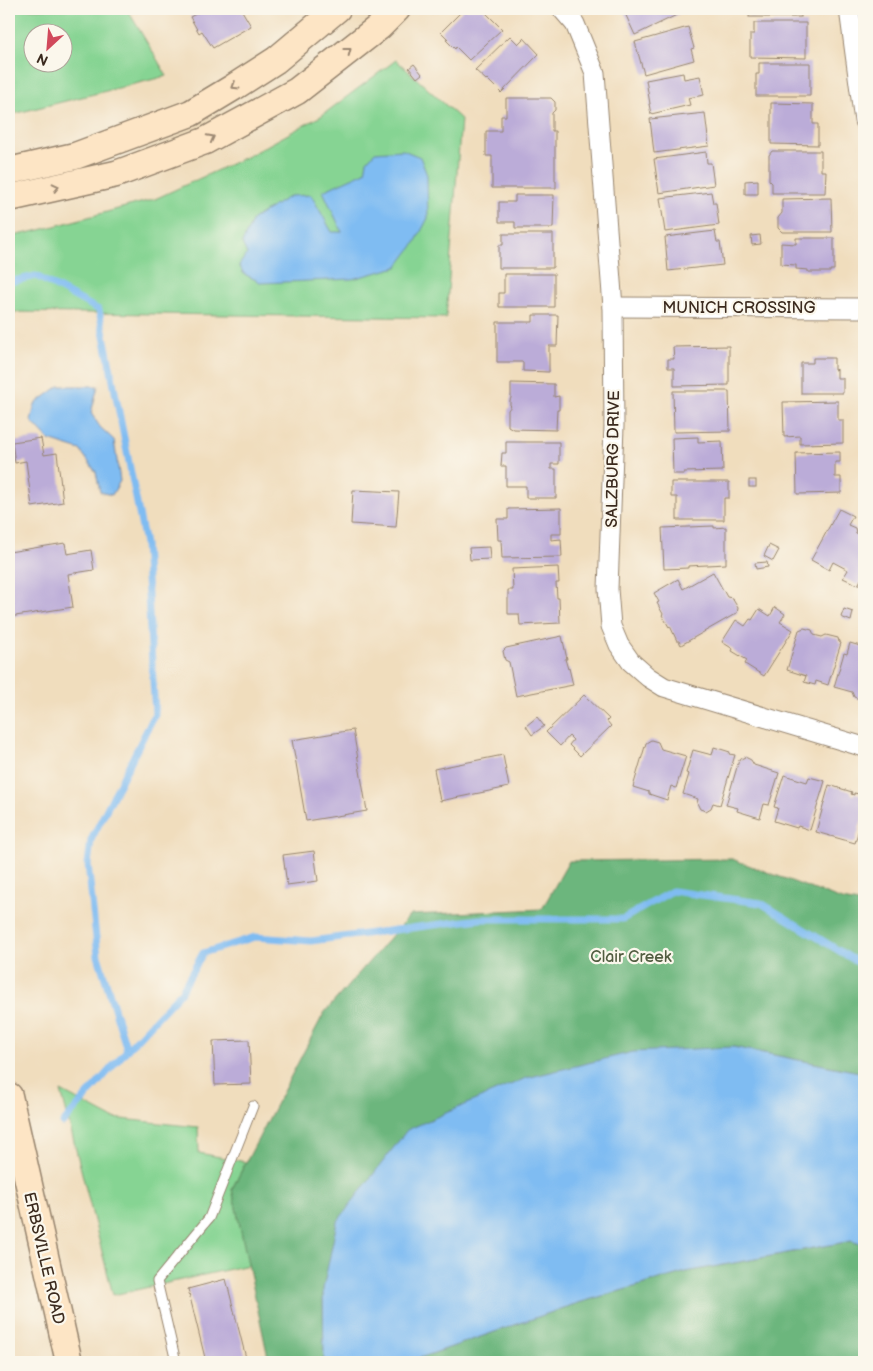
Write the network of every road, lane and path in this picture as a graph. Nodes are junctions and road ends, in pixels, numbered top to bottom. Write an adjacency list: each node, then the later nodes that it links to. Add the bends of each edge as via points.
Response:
1 (337, 9): 6 (main road, one-way to 6, via 276,60 191,113 74,156)
2 (398, 9): 7 (main road, one-way to 2, via 116,174 205,141 296,90)
3 (562, 9): 8 (street, SALZBURG DRIVE, via 575,24 595,74)
4 (849, 9): 5 (street)
5 (864, 122)
6 (9, 171)
7 (9, 198)
8 (613, 307): 9 (street, MUNICH CROSSING); 10 (street, SALZBURG DRIVE, via 614,426 608,589 611,626 619,645 631,662 664,687)
9 (864, 308)
10 (864, 747)
11 (9, 1096): 13 (main road, ERBSVILLE ROAD)
12 (253, 1106): 14 (lane, via 209,1218 157,1281)
13 (69, 1362)
14 (176, 1362)

